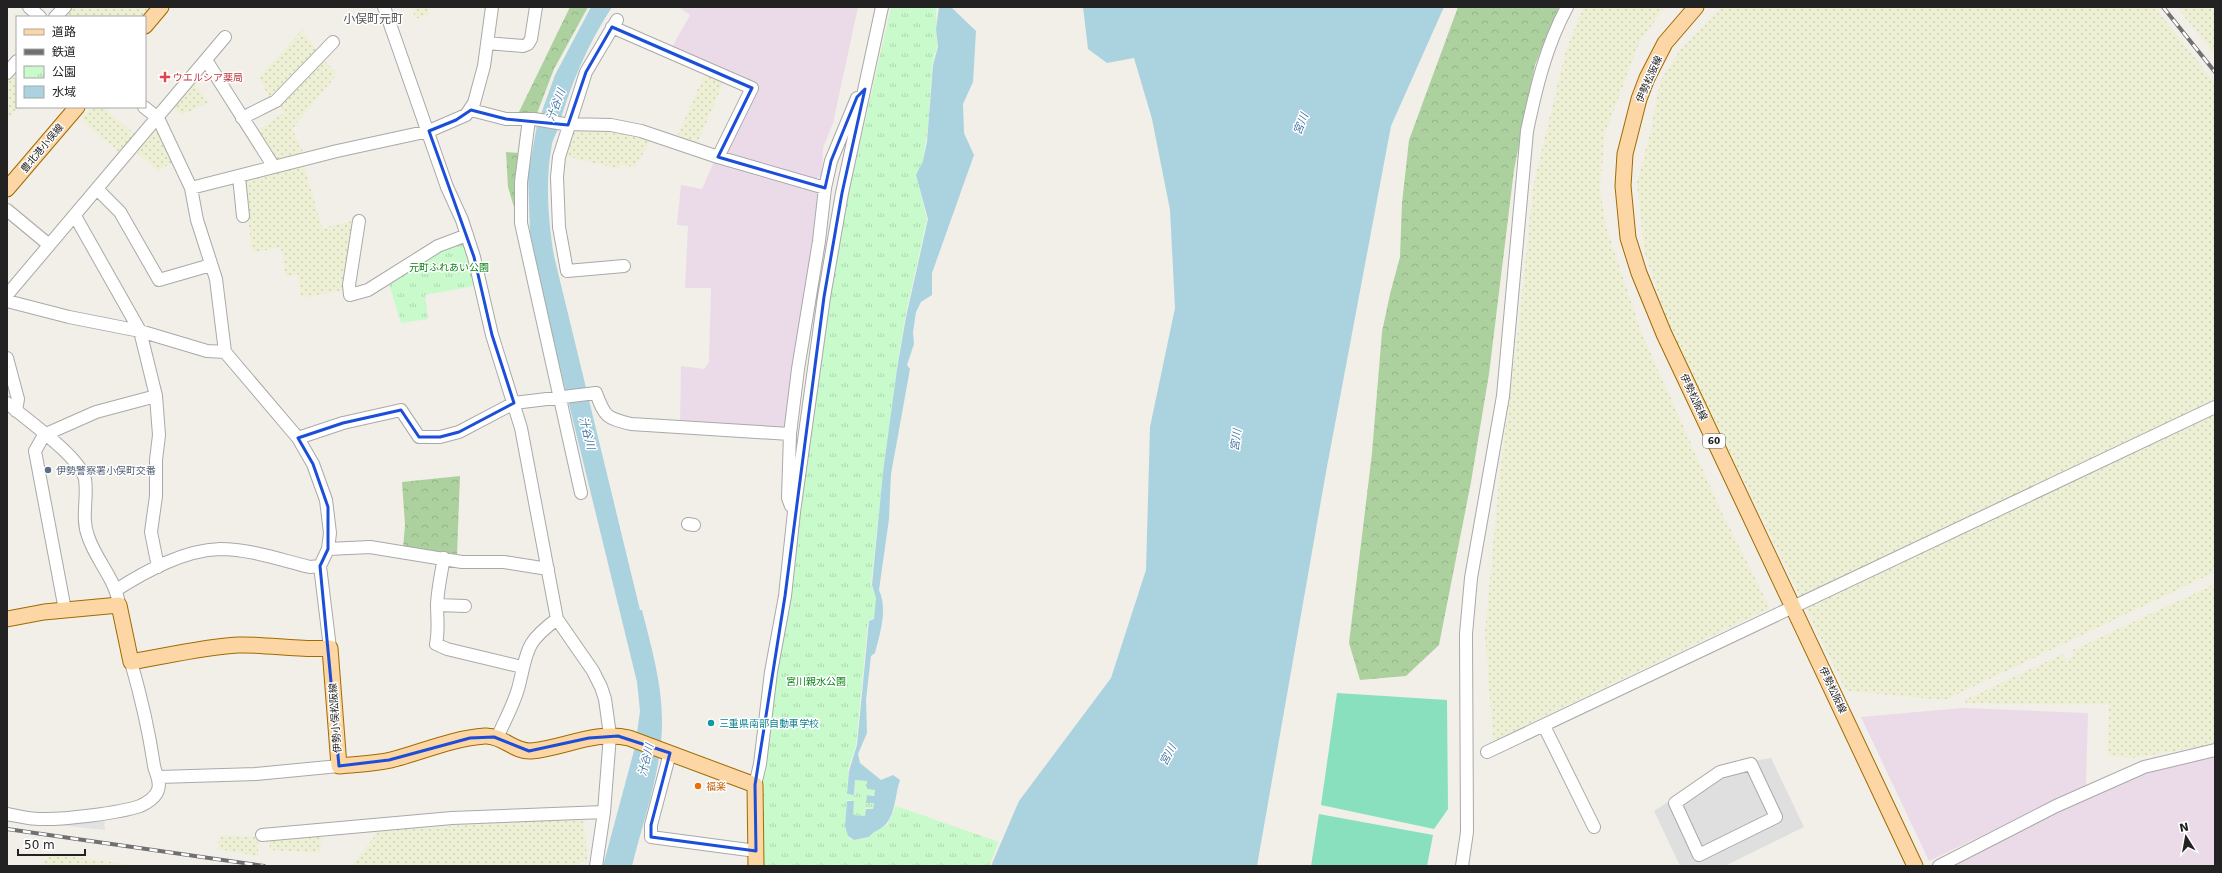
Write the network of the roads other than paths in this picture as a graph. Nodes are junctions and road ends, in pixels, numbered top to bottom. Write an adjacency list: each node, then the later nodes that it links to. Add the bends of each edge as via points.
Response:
1 (28, 7): 10 (street)
2 (65, 7): 11 (street)
3 (161, 7): 12 (main road)
4 (384, 7): 27 (street)
5 (492, 7): 15 (street)
6 (536, 7): 15 (street, via 528,44 524,46)
7 (882, 7): 19 (street)
8 (1567, 7): 90 (street, via 1545,56 1527,131 1503,396 1471,578 1466,634 1467,832)
9 (1696, 7): 67 (main road, 伊勢松阪線 / 60, via 1665,42 1639,99 1625,154 1624,199 1628,238 1664,334)
10 (39, 16)
11 (56, 16)
12 (146, 25)
13 (225, 37): 16 (street)
14 (333, 42): 24 (street, via 276,101)
15 (486, 43): 22 (street, via 484,66)
16 (206, 60): 23 (street); 24 (street)
17 (16, 62): 18 (street)
18 (7, 73)
19 (865, 89): 32 (street, via 857,97 831,162); 57 (street, via 836,223)
20 (76, 108): 34 (main road, 豊北港小俣線)
21 (145, 108): 23 (street)
22 (471, 110): 25 (street, via 506,119); 27 (street, via 456,120)
23 (158, 118): 31 (street); 33 (street)
24 (242, 118): 29 (street)
25 (532, 119): 26 (street); 49 (street, via 521,182 521,223)
26 (566, 124): 28 (street, via 611,125 641,131); 28 (street, via 586,72 614,24 752,88); 42 (street, via 557,177 559,227 567,271)
27 (429, 131): 29 (street); 39 (street, via 447,187)
28 (718, 157): 32 (street)
29 (274, 167): 30 (street)
30 (240, 177): 31 (street); 37 (street)
31 (192, 188): 41 (street, via 197,220)
32 (825, 188): 53 (street)
33 (97, 189): 36 (street); 41 (street, via 120,212 158,280)
34 (7, 190)
35 (7, 210): 40 (street)
36 (75, 216): 40 (street); 45 (street)
37 (243, 216)
38 (359, 221): 39 (street, via 350,295 368,290 438,246)
39 (467, 235): 50 (street, via 492,335)
40 (48, 244): 43 (street)
41 (211, 265): 46 (street, via 216,279)
42 (624, 266)
43 (7, 295)
44 (7, 301): 45 (street, via 68,317)
45 (140, 331): 46 (street, via 207,350); 48 (street)
46 (225, 352): 55 (street)
47 (7, 358): 51 (street, via 18,398)
48 (156, 396): 54 (street, via 96,412); 61 (street, via 159,435 156,496 151,532)
49 (560, 396): 50 (street); 53 (street, via 596,393 610,419 630,424); 56 (street)
50 (514, 403): 55 (street, via 459,432 440,437 419,437 401,410 343,423); 62 (street, via 523,436)
51 (11, 407): 54 (street)
52 (2215, 407): 67 (street)
53 (790, 434): 57 (street, via 788,498)
54 (44, 435): 63 (street, via 65,451 82,469 86,487 84,513 87,535); 68 (street, via 35,451 35,459)
55 (298, 438): 58 (street, via 313,464 328,507)
56 (581, 493)
57 (794, 512): 82 (street, via 785,596)
58 (328, 549): 59 (street, via 370,547); 60 (street)
59 (444, 558): 62 (street, via 462,562 504,562); 65 (street)
60 (320, 566): 61 (street, via 310,567 246,552 221,549 188,554); 71 (street)
61 (158, 567): 63 (street)
62 (548, 569): 70 (street)
63 (116, 590): 64 (street)
64 (119, 605): 68 (main road); 72 (main road)
65 (437, 605): 66 (street); 73 (street, via 439,628 436,644)
66 (465, 606)
67 (1794, 608): 74 (street); 92 (main road, 伊勢松阪線 / 60)
68 (66, 610): 69 (main road)
69 (7, 619)
70 (557, 619): 73 (street, via 538,633 528,648); 75 (street, via 602,687)
71 (330, 648): 72 (main road, via 308,650 283,646 237,645); 80 (main road, 伊勢小俣松阪線)
72 (131, 662): 81 (street, via 148,722 155,768)
73 (522, 667): 76 (street, via 518,690)
74 (1544, 726): 79 (street); 85 (street)
75 (610, 735): 76 (main road, 伊勢小俣松阪線, via 529,751 520,750); 78 (main road, 伊勢小俣松阪線, via 629,738); 83 (street)
76 (497, 738): 80 (main road, 伊勢小俣松阪線, via 470,738 389,760)
77 (2215, 750): 93 (street, via 2144,767 2056,806)
78 (668, 752): 82 (main road, 伊勢小俣松阪線); 88 (street, via 651,825 651,837)
79 (1487, 752)
80 (339, 766): 81 (street, via 256,774)
81 (159, 777): 84 (street, via 158,790 154,796 148,802 134,808 46,819)
82 (755, 785): 88 (main road)
83 (604, 812): 86 (street, via 452,818); 89 (street)
84 (7, 814)
85 (1594, 827)
86 (262, 835)
87 (1699, 855): 87 (street, via 1675,803 1720,772 1751,764 1776,817); 91 (street)
88 (756, 859)
89 (596, 866)
90 (1462, 866)
91 (1704, 866)
92 (1915, 866)
93 (1939, 866)

